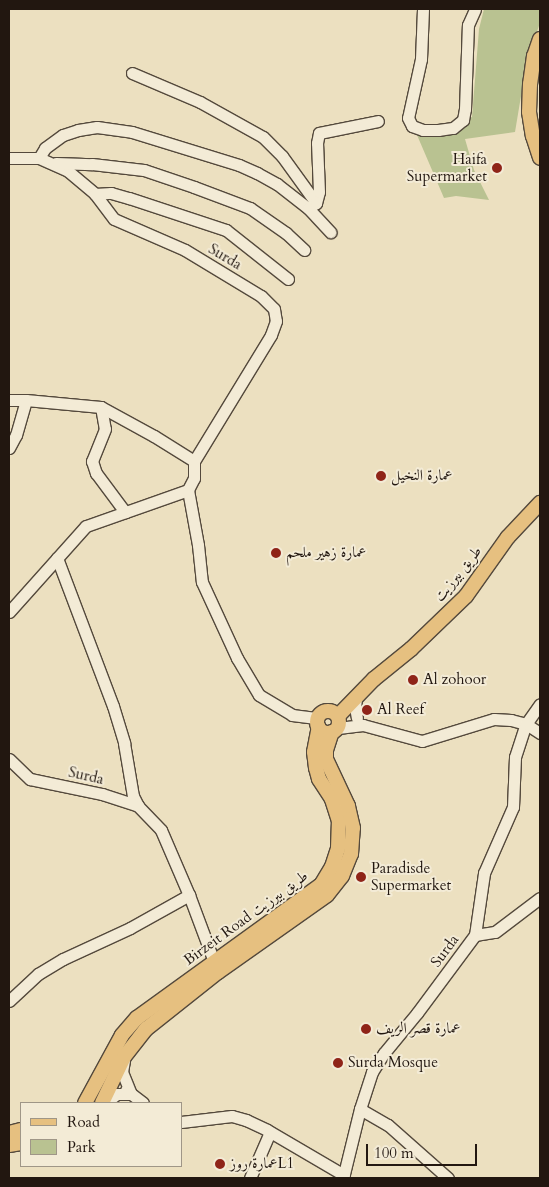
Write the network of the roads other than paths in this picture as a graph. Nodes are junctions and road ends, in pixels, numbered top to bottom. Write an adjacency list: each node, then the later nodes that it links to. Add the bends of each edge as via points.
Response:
1 (423, 9): 2 (street, via 421,59 408,118 412,126 438,130 453,128 462,120 468,25)
2 (475, 9)
3 (540, 39): 8 (main road, via 534,56 529,112)
4 (132, 73): 11 (street, via 200,102 263,137 282,156)
5 (378, 121): 11 (street, via 319,133 319,192)
6 (9, 158): 7 (street, Surda)
7 (39, 158): 9 (street, Surda); 11 (street, via 45,148 63,135 78,130 97,127 132,132 248,169)
8 (540, 158)
9 (52, 163): 10 (street, Surda, via 75,176); 13 (street, via 144,170 250,208)
10 (95, 194): 14 (street, via 111,193 226,230); 19 (street, Surda, via 114,218 185,250 261,296 274,309 276,321 271,335)
11 (312, 206): 12 (street)
12 (330, 232)
13 (304, 250)
14 (288, 279)
15 (9, 400): 16 (street)
16 (26, 400): 17 (street); 18 (street)
17 (101, 407): 19 (street); 22 (street, via 105,429 92,461 96,473)
18 (9, 448)
19 (194, 461): 20 (street, Surda, via 194,478)
20 (188, 490): 22 (street); 28 (street, Surda, via 202,582 237,658 259,695 292,715)
21 (540, 503): 25 (main road, طريق بيرزيت, via 508,537 466,596)
22 (125, 512): 23 (street, via 86,526)
23 (57, 558): 24 (street); 33 (street, via 113,706)
24 (10, 608)
25 (374, 680): 26 (main road); 28 (main road)
26 (356, 698): 28 (main road); 29 (street)
27 (540, 704): 30 (street)
28 (328, 722): 29 (street, Surda); 37 (main road, Birzeit Road طريق بيرزيت, via 314,752 319,780 332,800 339,821 338,848 332,867 321,885)
29 (360, 722): 30 (street, Surda, via 422,741 494,719)
30 (526, 724): 31 (street, Surda); 36 (street, Surda, via 516,757 513,807 484,873)
31 (540, 733)
32 (9, 759): 33 (street, Surda, via 30,779 102,794)
33 (138, 806): 34 (street, Surda, via 161,830)
34 (190, 895): 37 (street, Surda); 38 (street, via 63,959 38,974)
35 (540, 898): 36 (street, via 495,932)
36 (475, 935): 46 (street, Surda, via 384,1053 372,1072)
37 (216, 967): 39 (main road, Birzeit Road طريق بيرزيت, via 146,1029); 40 (main road, Birzeit Road طريق بيرزيت, via 136,1018 122,1035)
38 (9, 1001)
39 (124, 1057): 40 (main road, Birzeit Road طريق بيرزيت); 41 (street, via 122,1072)
40 (108, 1077): 41 (street); 42 (main road, Birzeit Road طريق بيرزيت); 43 (main road, Birzeit Road طريق بيرزيت)
41 (131, 1094): 44 (street, via 117,1094); 45 (street)
42 (86, 1102)
43 (104, 1102)
44 (105, 1102)
45 (142, 1102)
46 (360, 1109): 49 (street, Surda); 51 (street, via 388,1125)
47 (182, 1122): 48 (street, via 232,1116)
48 (270, 1132): 49 (street); 50 (street)
49 (344, 1177)
50 (250, 1178)
51 (448, 1178)

